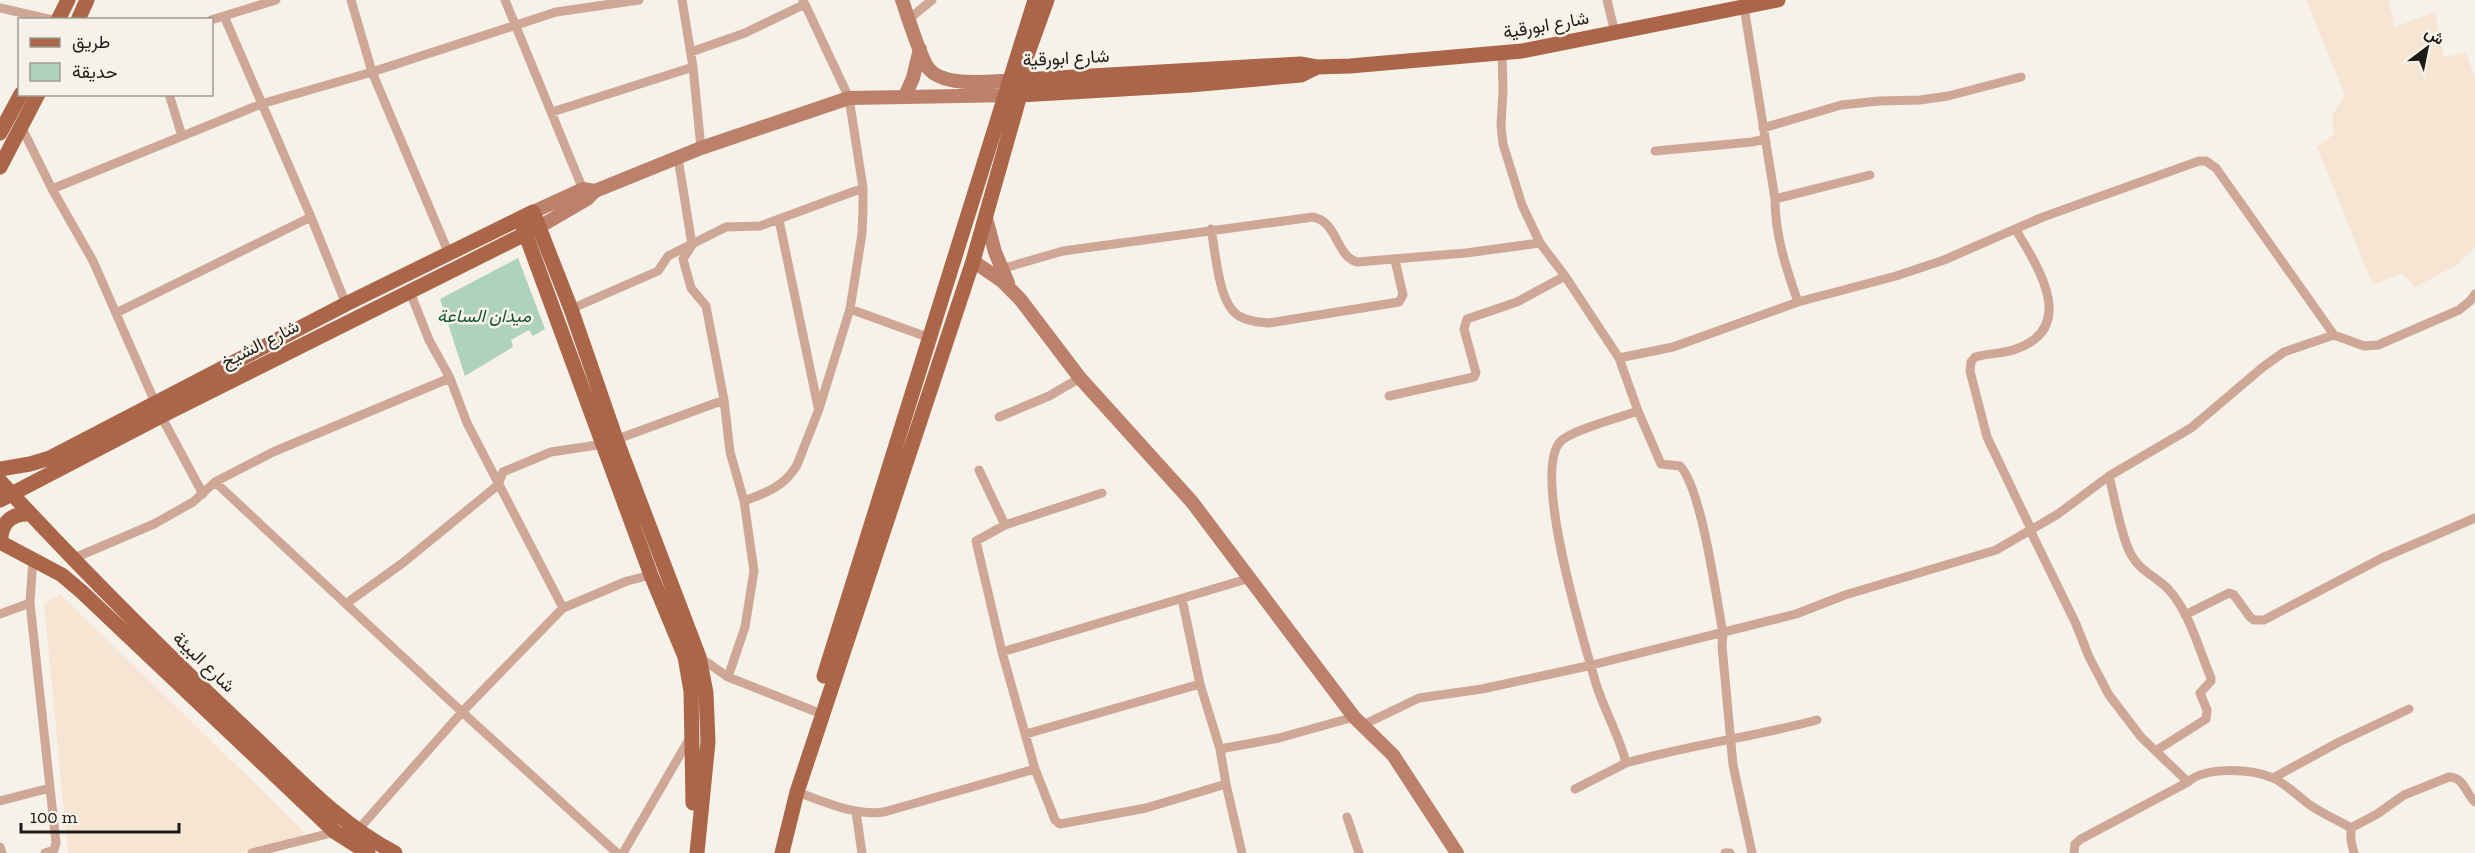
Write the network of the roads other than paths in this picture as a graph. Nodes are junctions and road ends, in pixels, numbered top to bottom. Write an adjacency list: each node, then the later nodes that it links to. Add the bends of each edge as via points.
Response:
1 (68, 0): 20 (main road)
2 (87, 0): 21 (main road)
3 (276, 0): 18 (street)
4 (351, 0): 30 (street)
5 (506, 0): 24 (street)
6 (639, 0): 14 (street)
7 (682, 0): 27 (street)
8 (902, 0): 23 (street, شارع ابورقية)
9 (932, 0): 23 (street)
10 (1035, 0): 32 (main road)
11 (1047, 0): 32 (main road)
12 (1607, 0): 25 (street)
13 (1778, 0): 16 (main road, شارع ابورقية)
14 (623, 1): 24 (street, via 556,12)
15 (804, 2): 27 (street, via 745,33); 37 (street)
16 (1744, 7): 25 (main road, شارع ابورقية); 41 (street)
17 (0, 8): 19 (street)
18 (225, 16): 22 (street); 38 (street)
19 (44, 18)
20 (59, 18)
21 (79, 18)
22 (213, 19)
23 (909, 19): 26 (street, شارع ابورقية)
24 (516, 26): 30 (street); 39 (street)
25 (1615, 33): 28 (main road, شارع ابورقية)
26 (920, 48): 32 (street, شارع ابورقية, via 930,70 948,80); 36 (street)
27 (691, 52): 29 (street)
28 (1502, 53): 32 (main road, شارع ابورقية, via 1317,67 1301,75 1190,86); 61 (street, via 1503,144 1518,195)
29 (693, 67): 39 (street); 45 (street)
30 (372, 72): 38 (street); 63 (street)
31 (2021, 77): 41 (street, via 1948,96 1840,105)
32 (1014, 87): 36 (street, شارع ابورقية, via 940,98); 56 (main road); 64 (main road)
33 (20, 96): 40 (main road)
34 (37, 96): 40 (main road)
35 (170, 96): 43 (street)
36 (905, 96): 37 (street, شارع ابورقية)
37 (849, 98): 45 (street, شارع ابورقية); 50 (street)
38 (261, 104): 43 (street); 55 (street)
39 (552, 112): 52 (street)
40 (10, 119): 42 (main road); 48 (main road); 51 (street)
41 (1763, 128): 44 (street)
42 (0, 133)
43 (182, 136): 51 (street)
44 (1765, 139): 46 (street); 53 (street)
45 (701, 148): 47 (street, شارع ابورقية)
46 (1654, 151)
47 (678, 158): 52 (street, شارع ابورقية); 62 (street)
48 (0, 167)
49 (1870, 175): 53 (street)
50 (863, 188): 57 (street); 75 (street, via 862,234)
51 (52, 189): 76 (street, via 93,261)
52 (588, 193): 54 (street); 59 (street)
53 (1775, 199): 72 (street, via 1779,243)
54 (526, 215): 59 (main road); 63 (main road, شارع الشيخ)
55 (311, 217): 73 (street); 76 (street)
56 (986, 218): 66 (main road); 67 (street)
57 (779, 220): 62 (street, via 760,226 726,227); 85 (street)
58 (1211, 229): 65 (street, via 1313,217 1326,221 1352,261); 65 (street, via 1227,303 1239,317 1251,321 1269,323 1400,302 1403,295); 67 (street, via 1064,251)
59 (532, 230): 70 (main road, شارع الشيخ); 74 (main road); 88 (main road)
60 (2016, 230): 72 (street, via 1896,276); 77 (street, via 2043,217 2206,161 2216,168); 101 (street, via 2042,279 2050,311 2048,324 2034,341 2015,350 1975,357 1970,371 1987,437)
61 (1539, 243): 65 (street); 68 (street)
62 (692, 245): 74 (street, via 668,256 658,271); 83 (street, via 683,259 691,288 706,306)
63 (449, 254): 73 (main road, شارع الشيخ)
64 (956, 254): 66 (main road); 78 (main road)
65 (1395, 260)
66 (973, 261): 69 (street); 137 (main road)
67 (1001, 268): 69 (street)
68 (1565, 276): 79 (street); 82 (street, via 1517,303 1467,320 1464,329 1474,377)
69 (1012, 290): 81 (street)
70 (410, 292): 80 (street, via 429,340); 84 (main road, شارع الشيخ)
71 (2475, 294): 77 (street, via 2459,310 2378,345 2364,346)
72 (1798, 302): 79 (street, via 1673,347)
73 (346, 304): 84 (main road, شارع الشيخ)
74 (571, 309): 88 (main road)
75 (850, 309): 78 (street); 85 (street)
76 (116, 313): 84 (street)
77 (2334, 335): 91 (street, via 2284,352 2191,428)
78 (930, 338): 121 (main road)
79 (1619, 358): 86 (street)
80 (450, 378): 92 (street, via 273,452); 93 (street)
81 (1080, 378): 87 (street); 106 (street, via 1192,502)
82 (1389, 396)
83 (724, 400): 88 (street); 97 (street, via 730,452)
84 (158, 409): 89 (main road, شارع الشيخ, via 50,458); 95 (street); 96 (main road, شارع الشيخ)
85 (819, 409): 97 (street, via 793,471 771,491)
86 (1638, 411): 113 (street, via 1661,464 1680,466 1687,476 1709,556); 116 (street, via 1571,434 1561,441 1555,456 1555,518 1569,591)
87 (999, 417)
88 (610, 442): 93 (street, via 551,452 503,472); 105 (main road); 115 (main road)
89 (1, 469): 96 (main road, شارع البيئة)
90 (979, 470): 100 (street)
91 (2109, 476): 101 (street); 112 (street, via 2130,554 2170,591)
92 (215, 482): 95 (street); 109 (street)
93 (498, 485): 109 (street); 110 (street)
94 (1102, 493): 100 (street)
95 (203, 494): 104 (street, via 154,524)
96 (6, 497): 98 (main road, شارع البيئة)
97 (744, 501): 118 (street, via 754,571 745,627)
98 (29, 514): 102 (main road, via 16,515 5,523); 104 (main road, شارع البيئة)
99 (2475, 518): 112 (street, via 2382,558 2264,620 2250,617 2229,593)
100 (1005, 525): 114 (street, via 976,543)
101 (2031, 529): 113 (street, via 1996,550 1845,595 1796,615); 129 (street, via 2109,695 2140,737)
102 (1, 542): 103 (main road, شارع البيئة)
103 (33, 558): 108 (street); 117 (main road, شارع البيئة, via 62,575)
104 (72, 559): 117 (main road, شارع البيئة)
105 (651, 575): 110 (street); 125 (main road, via 685,657)
106 (1250, 578): 107 (street); 124 (street)
107 (1182, 599): 114 (street); 119 (street)
108 (30, 603): 111 (street); 135 (street)
109 (347, 603): 122 (street)
110 (563, 608): 122 (street)
111 (0, 614)
112 (2185, 615): 129 (street, via 2211,678 2200,693 2206,718)
113 (1723, 633): 116 (street); 127 (street)
114 (1002, 652): 126 (street)
115 (699, 657): 118 (street); 153 (main road, via 706,693 708,742)
116 (1592, 665): 124 (street, via 1419,698); 130 (street)
117 (176, 673): 143 (main road, شارع البيئة); 144 (main road, شارع البيئة)
118 (728, 677): 121 (street)
119 (1200, 684): 126 (street); 128 (street)
120 (2409, 709): 132 (street)
121 (814, 711): 154 (main road)
122 (462, 712): 143 (street); 151 (street)
123 (1817, 720): 127 (street)
124 (1359, 721): 128 (street); 159 (street, via 1393,755)
125 (692, 733): 152 (street); 153 (main road)
126 (1026, 735): 131 (street)
127 (1730, 739): 130 (street); 162 (street)
128 (1220, 749): 134 (street)
129 (2157, 750): 133 (street)
130 (1626, 763): 136 (street)
131 (1035, 769): 134 (street, via 1060,824 1146,808); 140 (street, via 884,812)
132 (2273, 778): 133 (street, via 2218,771 2194,776); 142 (street)
133 (2188, 782): 163 (street, via 2080,839)
134 (1226, 784): 157 (street)
135 (50, 788): 138 (street); 147 (street, via 56,843 54,850)
136 (1575, 789)
137 (796, 792): 140 (street); 155 (main road)
138 (0, 801)
139 (2475, 802): 142 (street, via 2461,782 2449,777 2404,795)
140 (856, 812): 156 (street)
141 (1347, 817): 158 (street)
142 (2351, 828): 164 (street)
143 (357, 831): 150 (main road, شارع البيئة)
144 (335, 832): 148 (street); 149 (main road, شارع البيئة)
145 (0, 847): 146 (street)
146 (2, 853)
147 (45, 853)
148 (252, 853)
149 (368, 853)
150 (395, 853)
151 (617, 853)
152 (623, 853)
153 (695, 853)
154 (777, 853)
155 (782, 853)
156 (862, 853)
157 (1242, 853)
158 (1359, 853)
159 (1457, 853)
160 (1725, 853): 161 (street)
161 (1730, 853)
162 (1752, 853)
163 (2074, 853)
164 (2354, 853)

